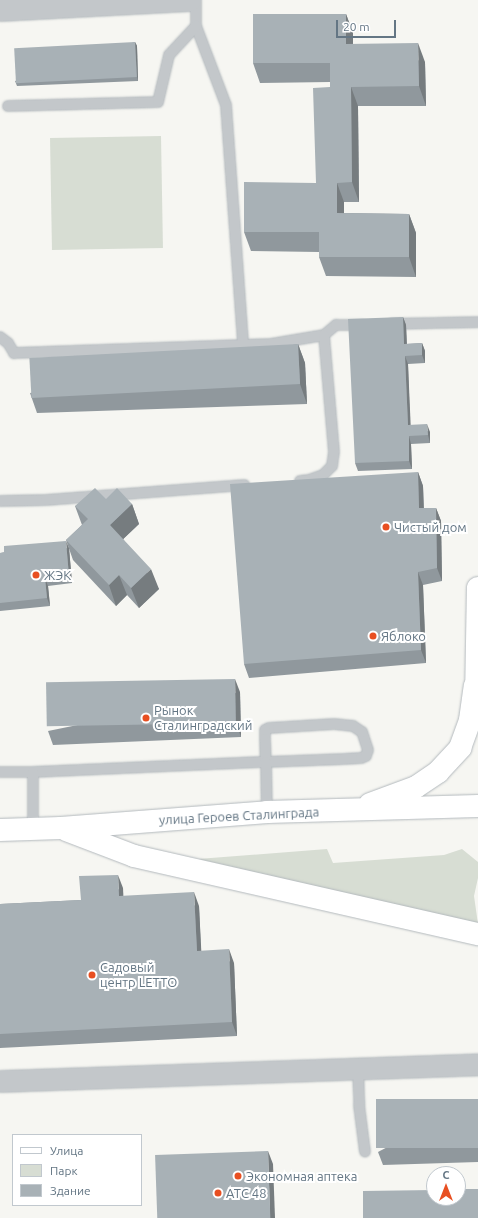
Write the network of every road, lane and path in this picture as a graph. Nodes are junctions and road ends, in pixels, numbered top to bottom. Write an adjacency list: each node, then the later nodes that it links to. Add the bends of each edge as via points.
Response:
1 (190, 0): 3 (street)
2 (196, 0): 4 (lane)
3 (0, 10)
4 (196, 26): 5 (lane, via 169,55 158,102); 9 (lane, via 226,105)
5 (8, 106)
6 (478, 322): 7 (lane, via 336,325)
7 (324, 335): 9 (lane, via 271,344); 10 (lane, via 334,452 332,466 323,475 309,480)
8 (0, 337): 9 (lane, via 8,343 14,353)
9 (243, 345)
10 (286, 482)
11 (255, 484): 12 (lane, via 46,500)
12 (0, 501)
13 (478, 588): 14 (main road)
14 (477, 624): 15 (main road)
15 (477, 677): 16 (main road); 21 (main road, via 470,720 460,748 438,772 416,787)
16 (478, 725)
17 (266, 762): 17 (lane, via 361,758 366,756 367,743 362,732 353,726 334,724 269,728 265,730); 19 (lane); 22 (lane)
18 (0, 772): 19 (lane)
19 (33, 772): 24 (lane)
20 (478, 806): 21 (main road, улица Героев Сталинграда)
21 (347, 810): 22 (main road, улица Героев Сталинграда)
22 (267, 812): 23 (main road, улица Героев Сталинграда)
23 (62, 828): 24 (main road, улица Героев Сталинграда); 26 (main road, via 134,856)
24 (33, 829): 25 (main road, улица Героев Сталинграда)
25 (0, 830)
26 (478, 934)
27 (478, 1064): 28 (street)
28 (358, 1068): 29 (street); 30 (lane, via 359,1105)
29 (0, 1081)
30 (365, 1152)

